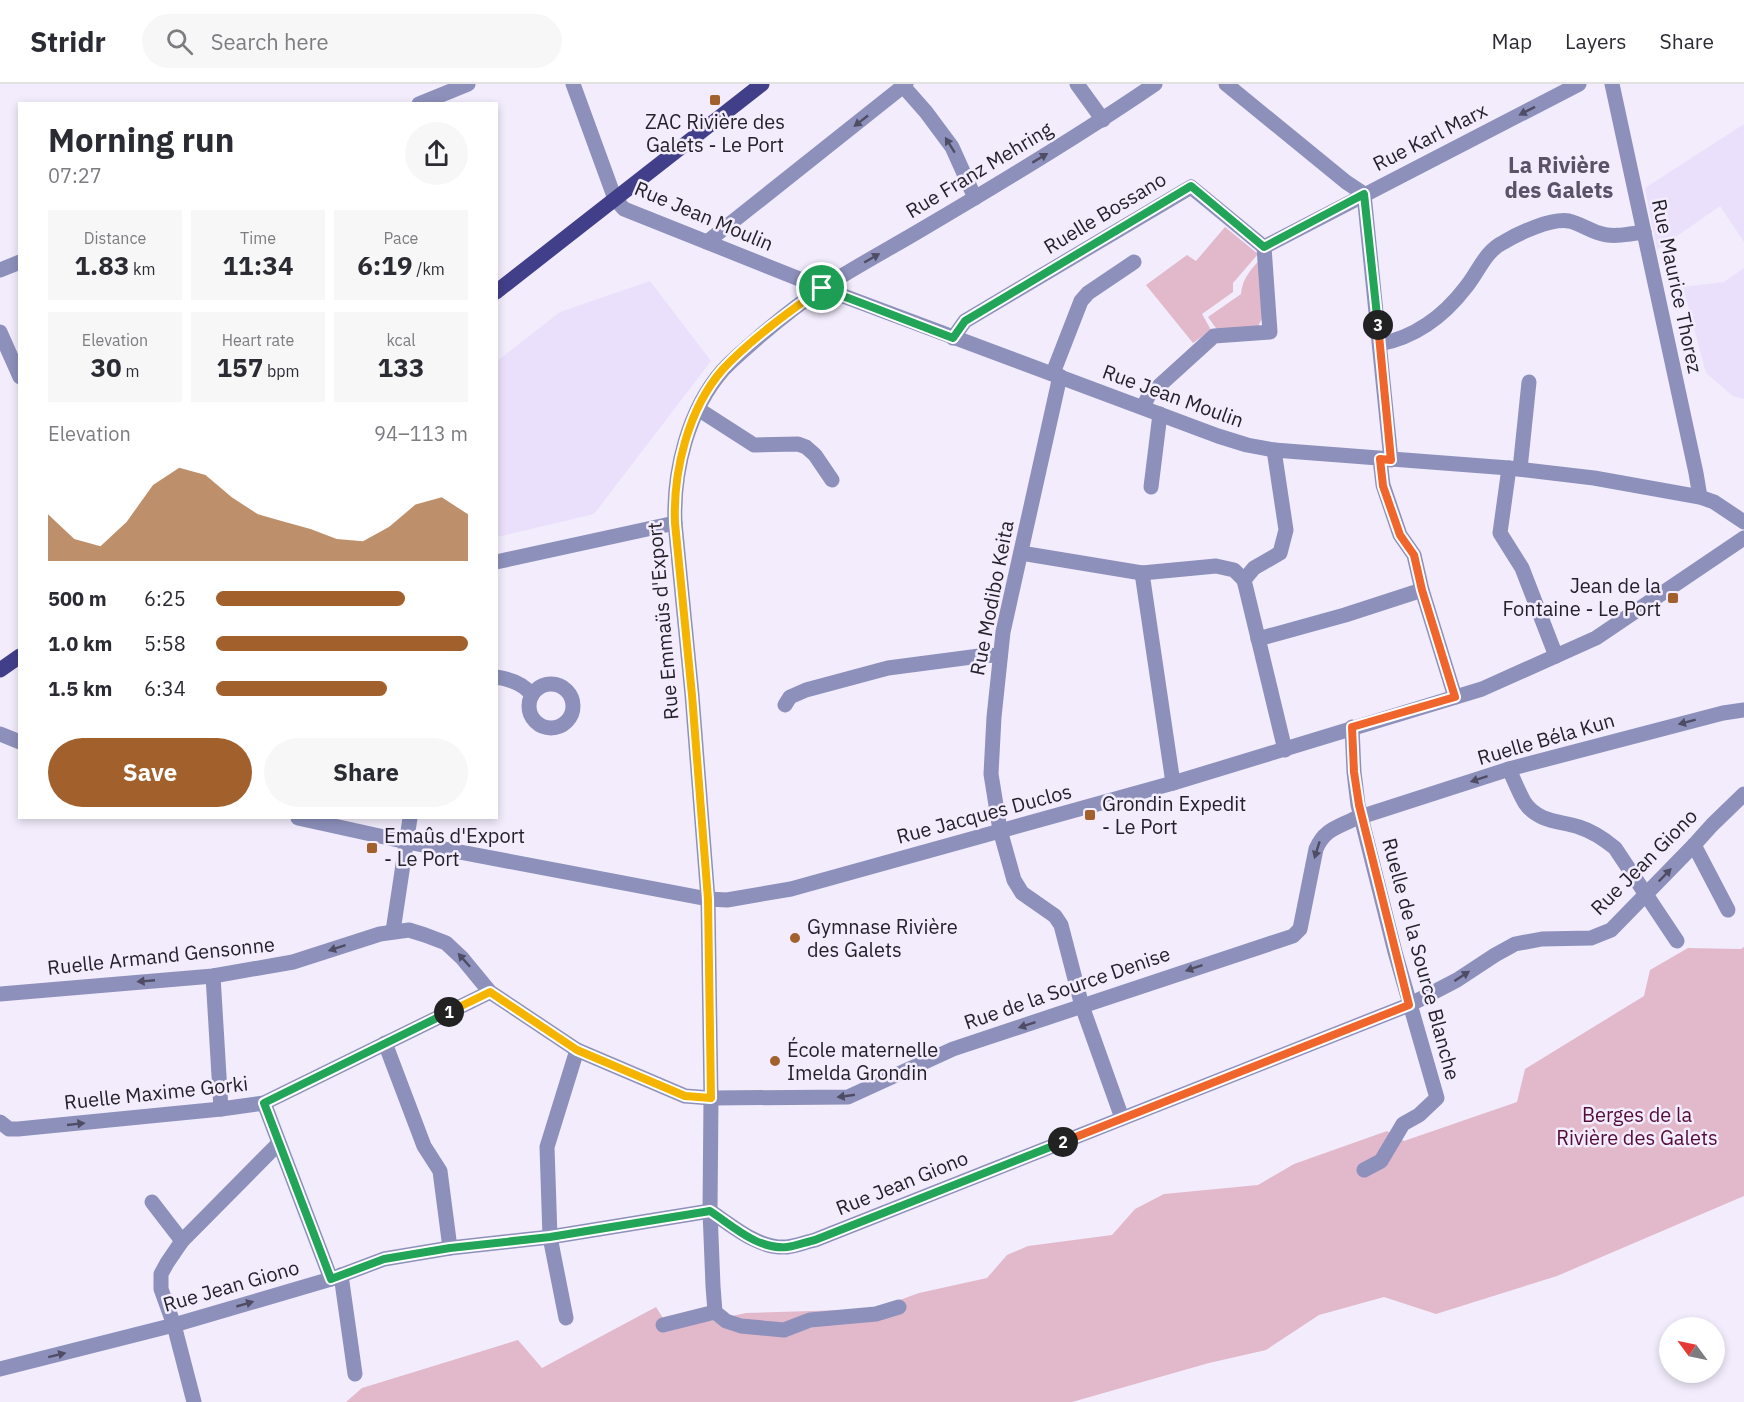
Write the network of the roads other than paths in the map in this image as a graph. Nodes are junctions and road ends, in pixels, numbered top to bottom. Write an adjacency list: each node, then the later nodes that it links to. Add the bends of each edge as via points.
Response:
1 (468, 84): 10 (street)
2 (573, 84): 14 (street)
3 (762, 84): 14 (main road)
4 (1077, 84): 11 (street)
5 (1155, 84): 11 (street, Rue Franz Mehring)
6 (1226, 84): 12 (street)
7 (1579, 84): 12 (street, Rue Karl Marx, one-way to 12)
8 (1612, 84): 15 (street, Rue Maurice Thorez)
9 (905, 85): 13 (street, one-way to 9, via 952,147); 16 (street, one-way to 16)
10 (424, 102)
11 (1103, 120): 13 (street, Rue Franz Mehring, one-way to 11)
12 (1364, 194): 17 (street, Rue Karl Marx); 25 (street)
13 (975, 198): 21 (street, Rue Franz Mehring, one-way to 13)
14 (615, 200): 16 (street, Rue Jean Moulin, via 624,209); 22 (main road)
15 (1644, 231): 25 (street, via 1602,235 1569,221 1554,221 1522,234 1494,247 1466,288 1436,319 1411,334); 37 (street, Rue Maurice Thorez)
16 (707, 242): 21 (street, Rue Jean Moulin)
17 (1264, 247): 24 (street, Ruelle Bossano, via 1191,186 965,321); 29 (street, via 1270,332 1214,336 1149,395)
18 (1134, 262): 27 (street, Rue Modibo Keita, via 1081,301)
19 (18, 263): 20 (street)
20 (0, 270)
21 (822, 288): 24 (street, Rue Jean Moulin); 30 (street, Rue Emmaüs d'Export, via 777,321 723,370)
22 (498, 290)
23 (0, 332): 26 (street)
24 (953, 338): 27 (street, Rue Jean Moulin)
25 (1380, 344): 33 (street)
26 (18, 372)
27 (1056, 375): 29 (street, Rue Jean Moulin); 41 (street, Rue Modibo Keita)
28 (1528, 382): 34 (street)
29 (1143, 407): 31 (street, Rue Jean Moulin)
30 (698, 409): 35 (street, via 754,445 807,447); 39 (street, Rue Emmaüs d'Export, via 678,473)
31 (1160, 414): 32 (street, Rue Jean Moulin, via 1218,436); 36 (street)
32 (1274, 450): 33 (street, Rue Jean Moulin); 44 (street, via 1286,530 1280,553 1254,568)
33 (1385, 460): 34 (street, Rue Jean Moulin); 45 (street, via 1383,486 1400,535 1414,555)
34 (1514, 469): 37 (street, Rue Jean Moulin, via 1594,478); 48 (street, via 1500,533 1522,568)
35 (832, 480)
36 (1151, 487)
37 (1700, 497): 38 (street, Rue Jean Moulin)
38 (1744, 522)
39 (675, 523): 42 (street); 70 (street, Rue Emmaüs d'Export)
40 (1744, 538): 48 (street, Rue Jacques Duclos, via 1596,638)
41 (1021, 553): 43 (street); 47 (street, Rue Modibo Keita)
42 (498, 562)
43 (1142, 573): 44 (street, via 1216,566 1234,570); 61 (street)
44 (1244, 580): 46 (street)
45 (1422, 590): 46 (street); 53 (street)
46 (1258, 639): 59 (street)
47 (1000, 656): 54 (street, via 888,669 806,690 790,697); 66 (street, Rue Modibo Keita, via 991,774)
48 (1556, 656): 53 (street, Rue Jacques Duclos)
49 (18, 657): 50 (main road)
50 (0, 670)
51 (498, 677): 52 (street, via 527,688)
52 (532, 695)
53 (1455, 697): 56 (street, Rue Jacques Duclos)
54 (784, 705)
55 (1744, 710): 60 (street, Ruelle Béla Kun, one-way to 60)
56 (1352, 727): 59 (street, Rue Jacques Duclos); 63 (street, Ruelle de la Source Blanche)
57 (0, 734): 58 (street)
58 (18, 741)
59 (1285, 750): 61 (street, Rue Jacques Duclos)
60 (1509, 769): 63 (street, Ruelle Béla Kun, one-way to 63); 69 (street, via 1526,804 1536,814 1602,837 1615,848)
61 (1173, 783): 66 (street, Rue Jacques Duclos)
62 (1744, 794): 68 (street, Rue Jean Giono)
63 (1361, 817): 77 (street, Ruelle de la Source Blanche); 78 (street, Rue de la Source Denise, one-way to 78, via 1321,838 1299,929 1293,936)
64 (303, 819): 67 (street, Rue Jacques Duclos)
65 (410, 819): 67 (street)
66 (1000, 830): 70 (street, Rue Jacques Duclos, via 791,889 728,900); 78 (street, Rue Modibo Keita, via 1014,880 1022,893 1055,916 1061,926)
67 (407, 842): 70 (street, Rue Jacques Duclos); 72 (street)
68 (1694, 845): 69 (street, Rue Jean Giono, one-way to 68); 71 (street)
69 (1645, 895): 73 (street); 77 (street, Rue Jean Giono, one-way to 69, via 1515,944 1592,938 1611,930)
70 (708, 899): 81 (street, Rue Emmaüs d'Export)
71 (1728, 910)
72 (393, 931): 74 (street, Ruelle Armand Gensonne, one-way to 74, via 293,962); 75 (street, Rue de la Source Denise, one-way to 72, via 446,944 409,930)
73 (1677, 941)
74 (213, 976): 76 (street, Ruelle Armand Gensonne, one-way to 76); 83 (street)
75 (490, 992): 79 (street, Ruelle Maxime Gorki); 80 (street, Rue de la Source Denise)
76 (0, 994)
77 (1409, 1005): 84 (street, Rue Jean Giono); 87 (street, Ruelle de la Source Blanche, via 1437,1098 1403,1124 1381,1161)
78 (1082, 1006): 81 (street, Rue de la Source Denise, one-way to 81, via 953,1049 848,1097); 84 (street, Rue Modibo Keita)
79 (385, 1043): 82 (street, Ruelle Maxime Gorki); 92 (street, via 424,1146 440,1171)
80 (577, 1050): 81 (street, Rue de la Source Denise, via 685,1096); 90 (street, via 547,1147)
81 (711, 1098): 89 (street, Rue Emmaüs d'Export)
82 (264, 1103): 83 (street, Ruelle Maxime Gorki); 86 (street)
83 (221, 1109): 85 (street, Ruelle Maxime Gorki, one-way to 83, via 9,1129 18,1129)
84 (1122, 1118): 89 (street, Rue Jean Giono, via 815,1240 786,1247 761,1243)
85 (0, 1122)
86 (279, 1143): 91 (street); 93 (street)
87 (1364, 1170)
88 (152, 1202): 91 (street)
89 (710, 1211): 90 (street, Rue Jean Giono); 95 (street, Rue Emmaüs d'Export)
90 (550, 1237): 92 (street, Rue Jean Giono); 96 (street)
91 (182, 1241): 97 (street, via 161,1274 161,1289)
92 (450, 1248): 93 (street, Rue Jean Giono, via 384,1259)
93 (336, 1277): 97 (street, Rue Jean Giono, one-way to 93); 100 (street)
94 (899, 1307): 95 (street, via 876,1314 810,1320 784,1330 741,1326)
95 (715, 1312): 98 (street)
96 (566, 1318)
97 (174, 1325): 99 (street, Rue Jean Giono, one-way to 97); 101 (street)
98 (663, 1325)
99 (0, 1369)
100 (355, 1374)
101 (194, 1402)

